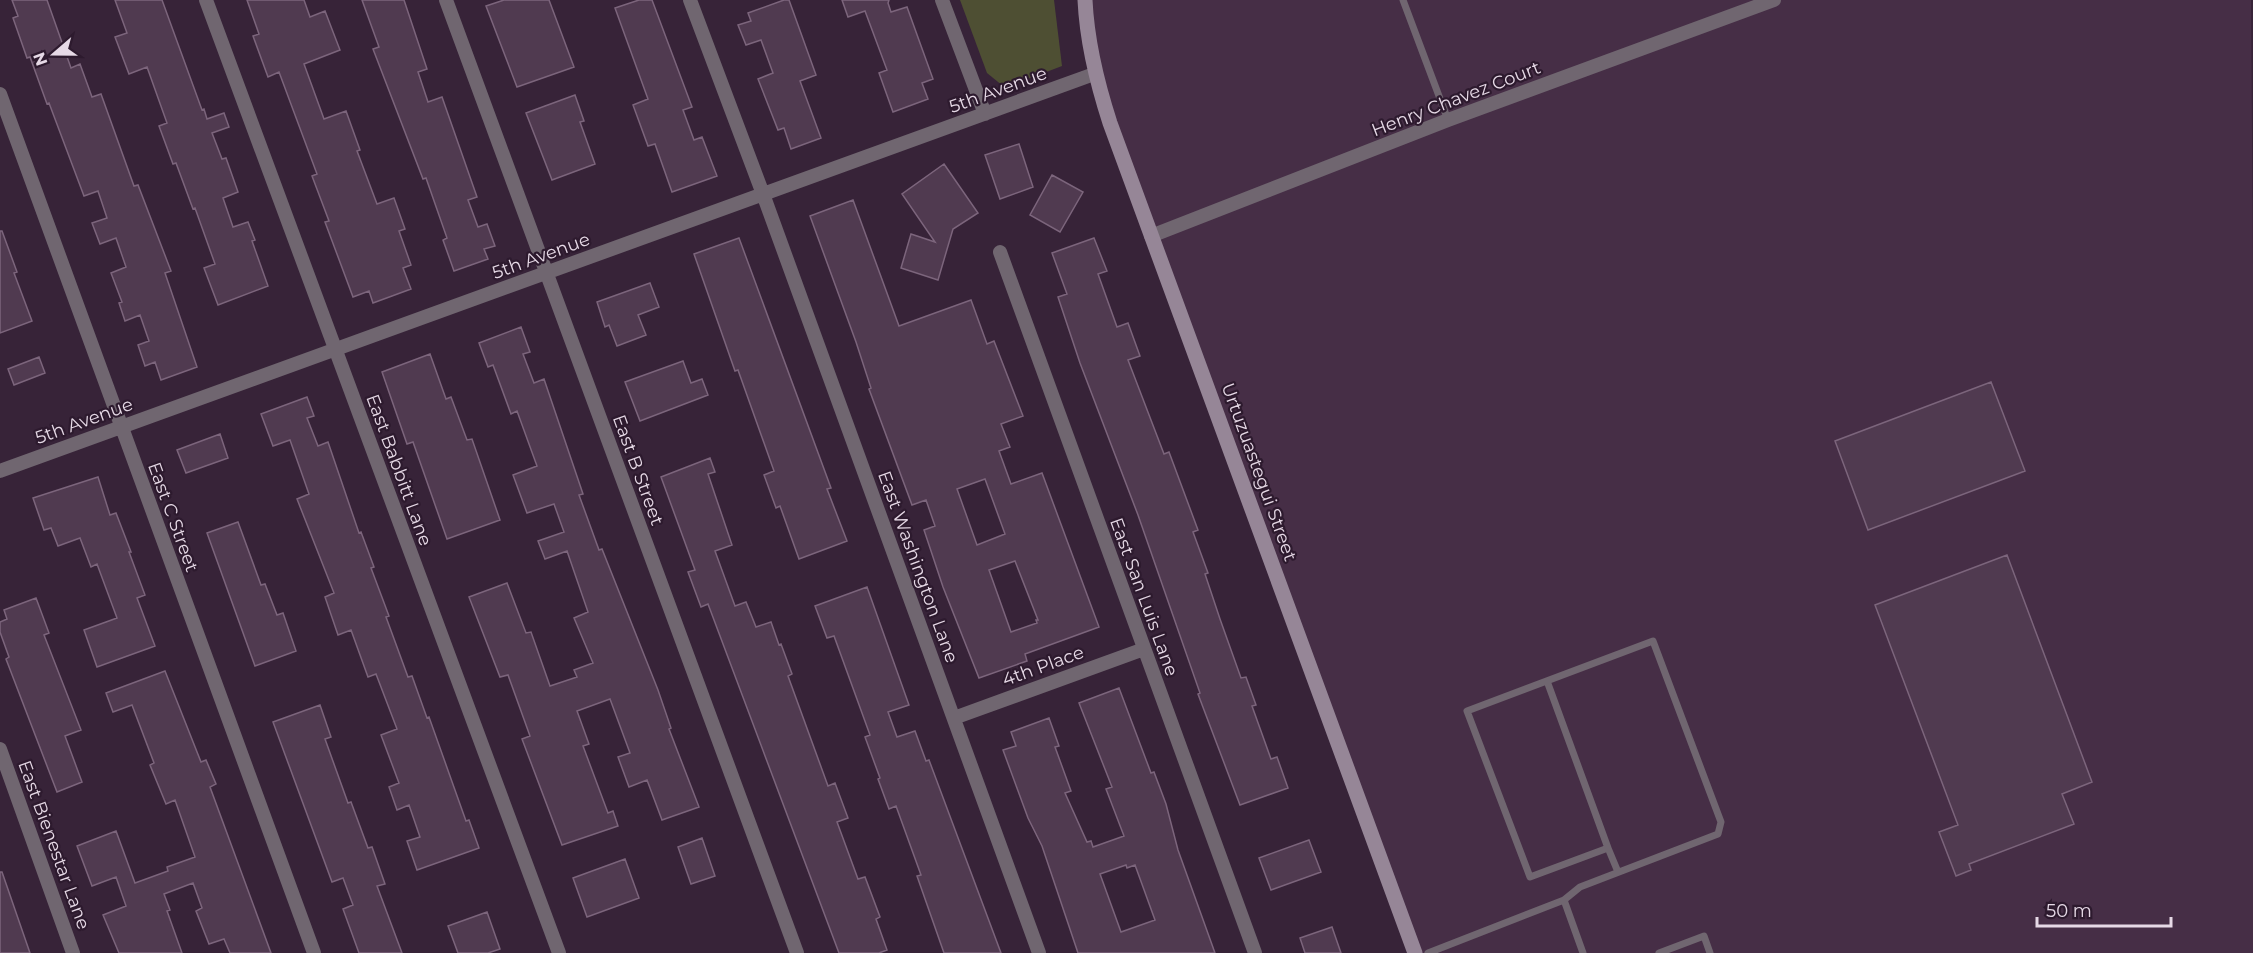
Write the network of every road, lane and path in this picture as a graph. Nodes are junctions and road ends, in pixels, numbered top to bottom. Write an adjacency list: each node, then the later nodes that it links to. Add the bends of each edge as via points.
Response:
1 (206, 0): 16 (street, East Babbitt Lane)
2 (446, 0): 15 (street, East B Street)
3 (690, 0): 12 (street, East Washington Lane)
4 (942, 0): 10 (street)
5 (1085, 0): 8 (main road, Urtuzuastegui Street)
6 (1403, 0): 11 (lane)
7 (1774, 0): 11 (street, Henry Chavez Court)
8 (1094, 74): 10 (street, 5th Avenue); 13 (main road, Urtuzuastegui Street)
9 (0, 94): 17 (street, East C Street)
10 (985, 114): 12 (street, 5th Avenue)
11 (1448, 120): 13 (street, Henry Chavez Court)
12 (763, 194): 15 (street, 5th Avenue); 21 (street, East Washington Lane)
13 (1151, 236): 32 (main road, Urtuzuastegui Street)
14 (1000, 252): 19 (street, East San Luis Lane)
15 (546, 273): 16 (street, 5th Avenue); 29 (street, East B Street)
16 (334, 349): 17 (street, 5th Avenue); 28 (street, East Babbitt Lane)
17 (121, 427): 18 (street, 5th Avenue); 27 (street, East C Street)
18 (0, 471)
19 (1143, 649): 21 (street, 4th Place); 31 (street, East San Luis Lane)
20 (1547, 681): 23 (lane); 23 (lane, via 1467,711 1530,877); 24 (lane, via 1653,641 1721,822 1718,834)
21 (954, 718): 30 (street, East Washington Lane)
22 (0, 749): 26 (street, East Bienestar Lane)
23 (1608, 848): 24 (lane)
24 (1618, 872): 25 (lane, via 1580,887)
25 (1564, 900): 33 (lane); 34 (lane)
26 (73, 953)
27 (314, 953)
28 (559, 953)
29 (797, 953)
30 (1039, 953)
31 (1255, 953)
32 (1415, 953)
33 (1428, 953)
34 (1583, 953)
35 (1659, 953): 36 (lane, via 1704,936)
36 (1710, 953)

